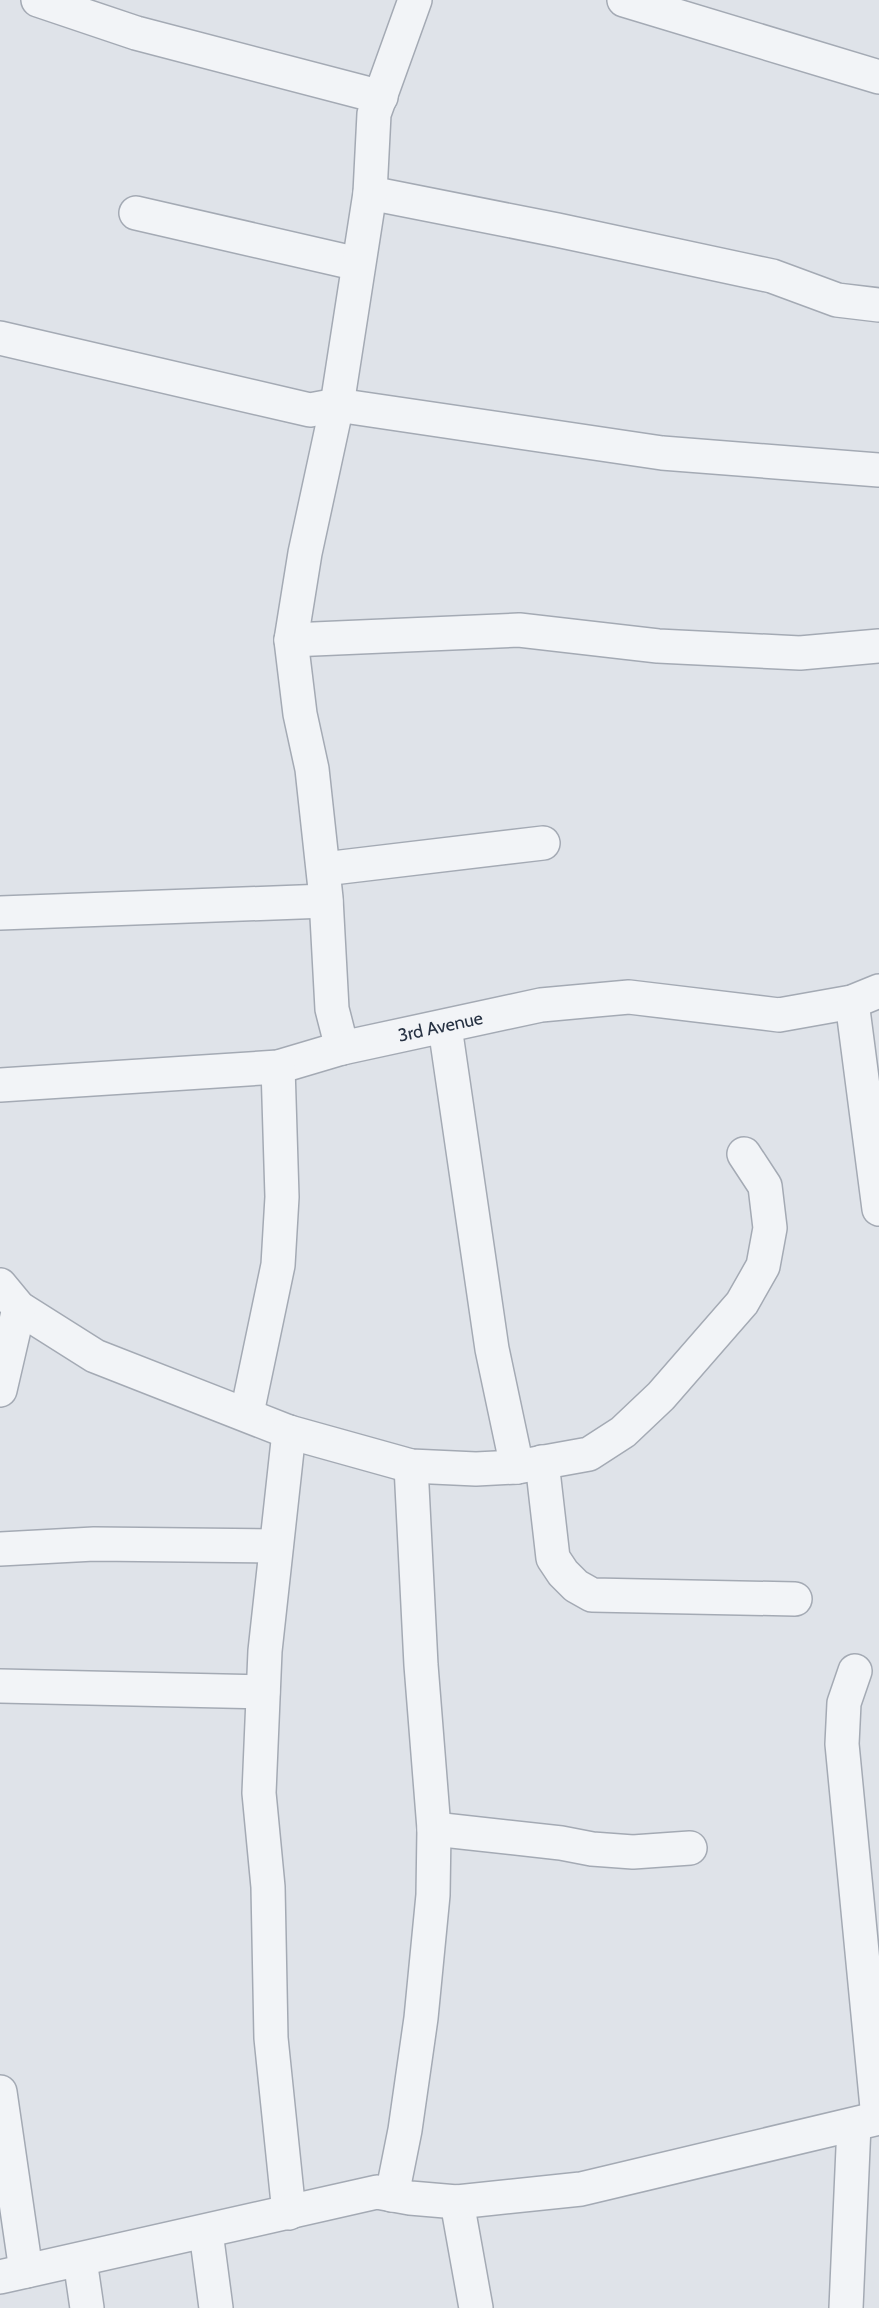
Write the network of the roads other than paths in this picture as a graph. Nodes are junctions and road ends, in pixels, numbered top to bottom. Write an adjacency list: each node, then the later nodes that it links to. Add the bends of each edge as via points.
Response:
1 (38, 0): 5 (street, via 136,33)
2 (415, 0): 5 (street)
3 (624, 0): 4 (street)
4 (879, 77)
5 (381, 97): 6 (street, via 374,114)
6 (370, 193): 8 (street); 9 (street, via 772,276 837,300)
7 (136, 213): 8 (street)
8 (358, 264): 11 (street)
9 (879, 305)
10 (0, 338): 11 (street, via 310,410)
11 (337, 405): 12 (street, via 662,453); 13 (street)
12 (879, 470)
13 (291, 640): 14 (street, via 519,630 658,646 800,653); 16 (street)
14 (879, 646)
15 (543, 843): 16 (street)
16 (324, 869): 17 (street)
17 (326, 901): 18 (street); 21 (street, via 332,1009)
18 (0, 913)
19 (865, 997): 20 (street, 3rd Avenue, via 779,1015 629,997 541,1005); 25 (street)
20 (445, 1027): 21 (street, 3rd Avenue); 30 (street, via 492,1349)
21 (342, 1048): 22 (street, 3rd Avenue)
22 (278, 1067): 23 (street, 3rd Avenue); 28 (street, via 282,1197 278,1265)
23 (0, 1085)
24 (744, 1155): 30 (street, via 765,1186 770,1228 763,1266 742,1303 661,1396 623,1432 589,1454)
25 (879, 1209)
26 (10, 1297): 27 (street); 28 (street, via 95,1356)
27 (0, 1390)
28 (247, 1413): 29 (street)
29 (289, 1432): 31 (street); 32 (street)
30 (529, 1465): 31 (street, via 476,1469); 34 (street, via 553,1558 576,1586 592,1595)
31 (411, 1466): 38 (street)
32 (276, 1546): 33 (street, via 94,1544); 37 (street)
33 (0, 1549)
34 (795, 1599)
35 (855, 1671): 41 (street, via 844,1703 842,1744)
36 (0, 1686): 37 (street)
37 (263, 1692): 44 (street, via 259,1793 268,1887 270,2038)
38 (434, 1829): 39 (street, via 592,1850); 42 (street, via 433,1895 421,2018)
39 (690, 1848)
40 (0, 2092): 47 (street)
41 (870, 2120): 43 (street, via 582,2189); 51 (street)
42 (392, 2194): 43 (street); 44 (street, via 377,2192)
43 (457, 2202): 50 (street)
44 (289, 2213): 45 (street)
45 (206, 2232): 46 (street); 49 (street)
46 (80, 2260): 47 (street); 48 (street)
47 (13, 2274)
48 (87, 2308)
49 (216, 2308)
50 (476, 2308)
51 (846, 2308)

